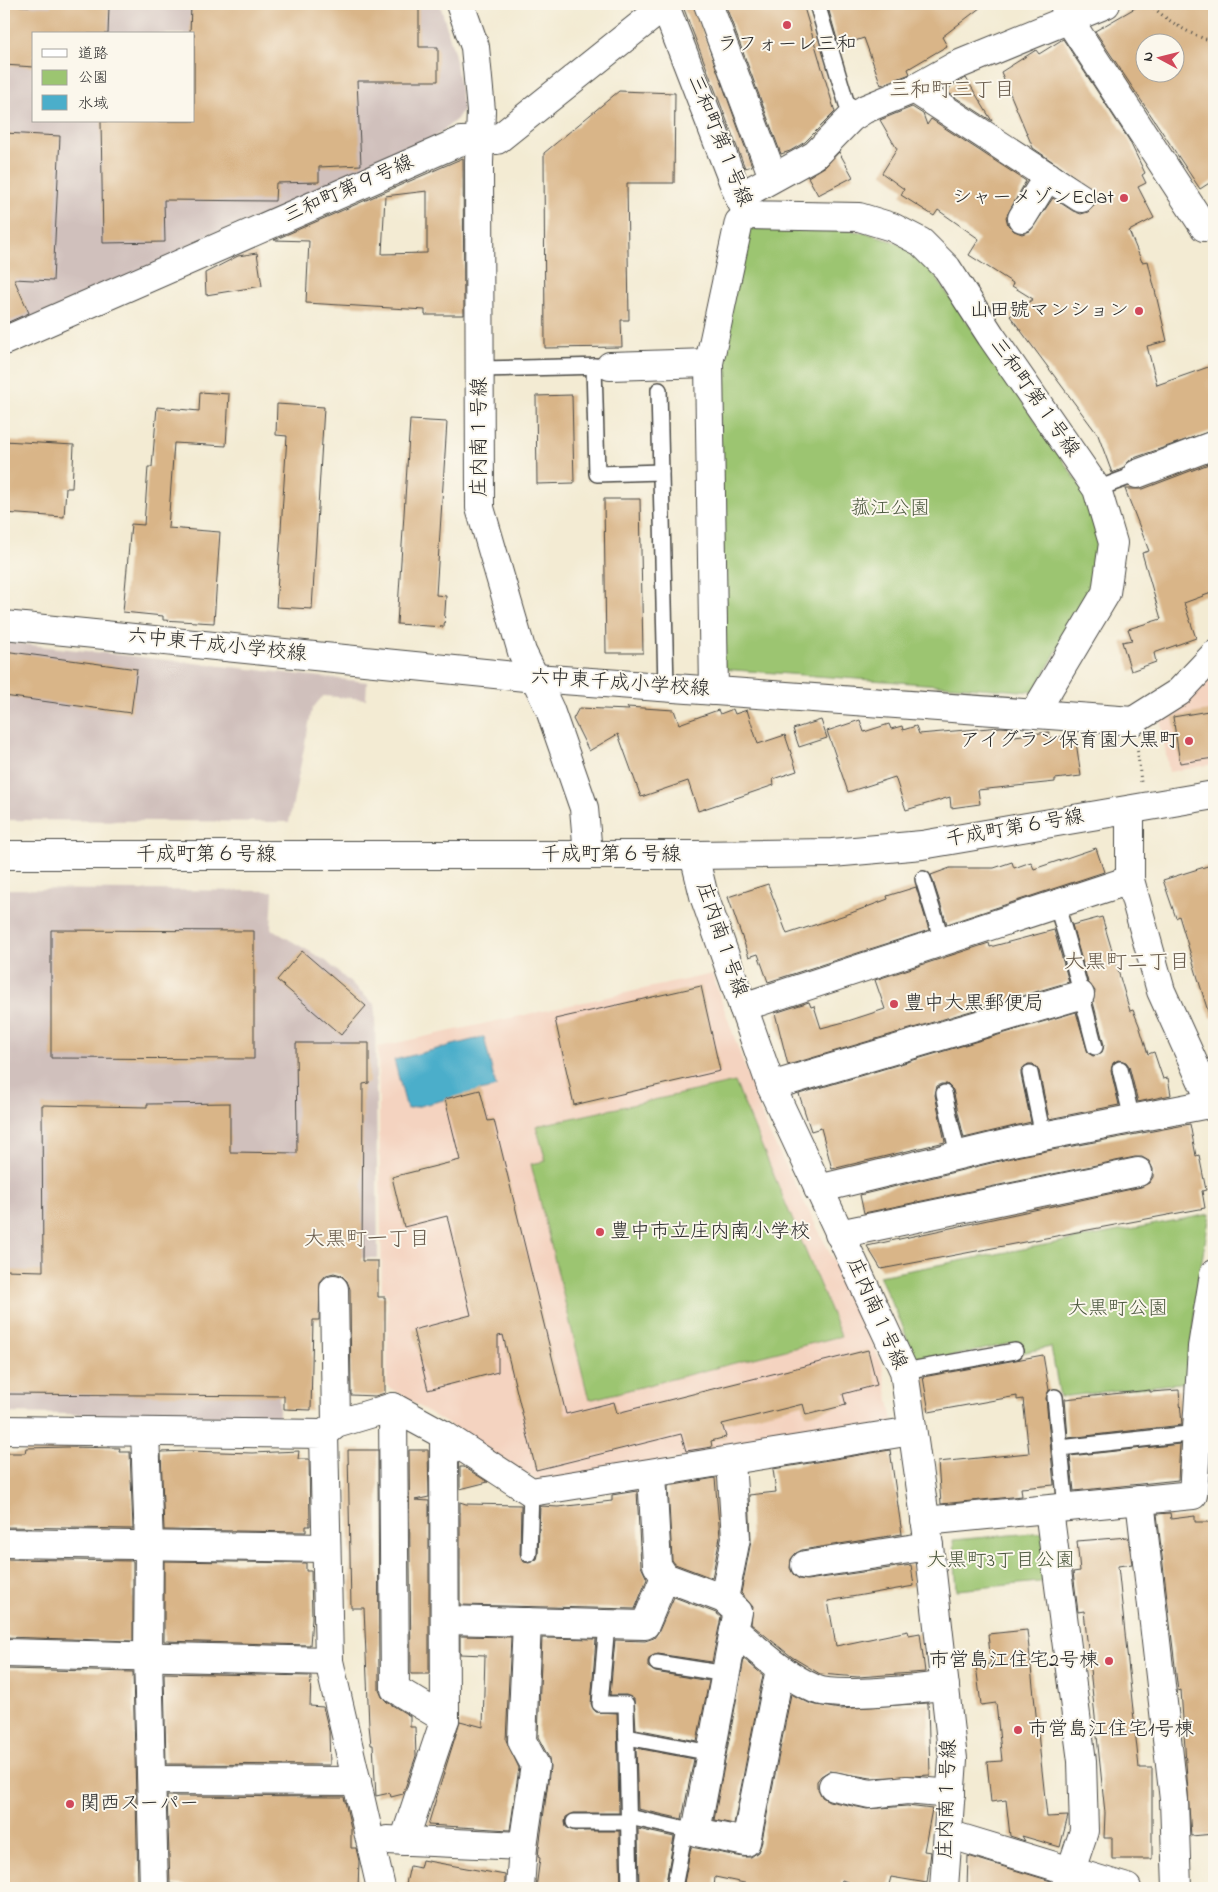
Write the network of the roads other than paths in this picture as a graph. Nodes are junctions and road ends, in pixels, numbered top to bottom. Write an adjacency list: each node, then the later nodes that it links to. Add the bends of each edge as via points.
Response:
1 (460, 4): 9 (street, 庄内南１号線, via 475,47 482,111)
2 (708, 4): 11 (street)
3 (816, 4): 8 (lane)
4 (1106, 4): 6 (street)
5 (666, 5): 9 (street, 三和町第９号線, via 497,140); 13 (street, 三和町第１号線)
6 (1067, 12): 7 (street); 15 (street, via 1204,227)
7 (914, 89): 8 (street); 10 (street)
8 (851, 118): 11 (street, via 814,155)
9 (481, 139): 16 (street, 三和町第９号線, via 461,141); 19 (street, 庄内南１号線)
10 (1048, 176): 12 (street); 14 (street)
11 (773, 177): 13 (street)
12 (1081, 198)
13 (743, 206): 17 (street); 24 (street, 三和町第１号線, via 859,217 892,226 921,242 947,268)
14 (1022, 218)
15 (1214, 227)
16 (4, 341)
17 (709, 363): 18 (street); 29 (street)
18 (602, 366): 19 (lane); 22 (lane, via 597,474)
19 (480, 369): 27 (street, 庄内南１号線, via 480,508 522,652)
20 (659, 390): 22 (lane)
21 (1214, 445): 23 (street)
22 (661, 472): 28 (lane)
23 (1137, 474): 24 (lane)
24 (1097, 489): 30 (street, 三和町第１号線, via 1113,543 1106,593)
25 (4, 624): 27 (street, 六中東千成小学校線)
26 (1214, 655): 30 (street, 六中東千成小学校線, via 1179,692 1133,721)
27 (535, 678): 28 (street, 六中東千成小学校線); 33 (street, 庄内南１号線, via 550,710 584,808)
28 (666, 687): 29 (street, 六中東千成小学校線)
29 (714, 691): 30 (street, 六中東千成小学校線)
30 (1035, 712)
31 (1214, 795): 32 (street, 千成町第６号線)
32 (1130, 810): 35 (street, 千成町第６号線, via 922,845 832,853); 37 (street)
33 (588, 854): 34 (street, 千成町第６号線); 35 (street, 千成町第６号線)
34 (4, 855)
35 (694, 855): 41 (street, 庄内南１号線, via 704,896)
36 (923, 879): 39 (lane)
37 (1130, 880): 38 (street); 47 (street, via 1161,991)
38 (1056, 904): 39 (street); 40 (lane, via 1070,947)
39 (942, 941): 41 (street)
40 (1080, 995): 42 (lane); 45 (street)
41 (743, 1007): 45 (street, 庄内南１号線)
42 (1095, 1047)
43 (1120, 1069): 48 (lane)
44 (1030, 1073): 49 (lane)
45 (772, 1086): 52 (street, 庄内南１号線)
46 (944, 1094): 50 (lane)
47 (1213, 1105): 48 (street)
48 (1132, 1119): 49 (street)
49 (1042, 1136): 50 (street)
50 (958, 1155): 52 (street)
51 (1138, 1172): 53 (street)
52 (818, 1189): 53 (street, 庄内南１号線)
53 (839, 1234): 57 (street, 庄内南１号線)
54 (1214, 1274): 64 (street, via 1202,1347)
55 (334, 1289): 60 (street)
56 (1014, 1351): 57 (lane)
57 (904, 1371): 62 (street, 庄内南１号線)
58 (1055, 1397): 66 (lane)
59 (393, 1407): 60 (street); 65 (street); 92 (street, via 395,1689)
60 (330, 1429): 63 (street); 76 (street)
61 (4, 1430): 63 (street)
62 (912, 1431): 67 (street); 73 (street, 庄内南１号線)
63 (145, 1432): 75 (street)
64 (1197, 1433): 66 (lane); 70 (street)
65 (444, 1435): 69 (street); 81 (street)
66 (1060, 1448): 72 (lane)
67 (731, 1460): 68 (street); 80 (street, via 736,1538)
68 (652, 1474): 69 (street); 79 (street, via 657,1565)
69 (531, 1492): 77 (lane)
70 (1204, 1495): 71 (street)
71 (1140, 1500): 72 (street); 114 (street, via 1174,1800)
72 (1058, 1509): 73 (street); 106 (street, via 1082,1761 1084,1831)
73 (927, 1534): 78 (street); 91 (street, 庄内南１号線)
74 (4, 1543): 75 (street)
75 (149, 1546): 76 (street); 86 (street)
76 (326, 1548): 87 (street)
77 (529, 1554)
78 (804, 1565)
79 (665, 1577): 80 (street); 83 (street, via 645,1625)
80 (724, 1599): 84 (street, via 738,1612)
81 (446, 1620): 82 (street); 92 (street)
82 (528, 1622): 83 (street); 105 (street, via 522,1740 535,1765)
83 (607, 1624): 93 (lane, via 600,1704 626,1704)
84 (734, 1630): 89 (street); 90 (street)
85 (4, 1653): 86 (street)
86 (148, 1656): 87 (street); 95 (street)
87 (329, 1661): 96 (street)
88 (657, 1663): 90 (lane)
89 (780, 1669): 91 (street, via 816,1690 840,1693); 101 (street, via 746,1842)
90 (726, 1674): 94 (street)
91 (945, 1686): 98 (street, 庄内南１号線, via 953,1759)
92 (445, 1719): 104 (street)
93 (627, 1737): 94 (lane); 99 (lane)
94 (711, 1753): 101 (street)
95 (152, 1780): 96 (street); 107 (street)
96 (357, 1781): 103 (street)
97 (833, 1786): 98 (street, via 870,1794 906,1790)
98 (951, 1794): 102 (street, 庄内南１号線)
99 (629, 1819): 100 (lane); 101 (lane); 110 (lane)
100 (574, 1822)
101 (691, 1831): 111 (lane)
102 (948, 1834): 106 (street); 112 (street, 庄内南１号線)
103 (370, 1840): 104 (street); 108 (street)
104 (404, 1841): 105 (street)
105 (523, 1846): 109 (street)
106 (1068, 1879): 113 (street)
107 (154, 1888)
108 (382, 1888)
109 (520, 1888)
110 (630, 1888)
111 (674, 1888)
112 (944, 1888)
113 (1127, 1888)
114 (1177, 1888)

